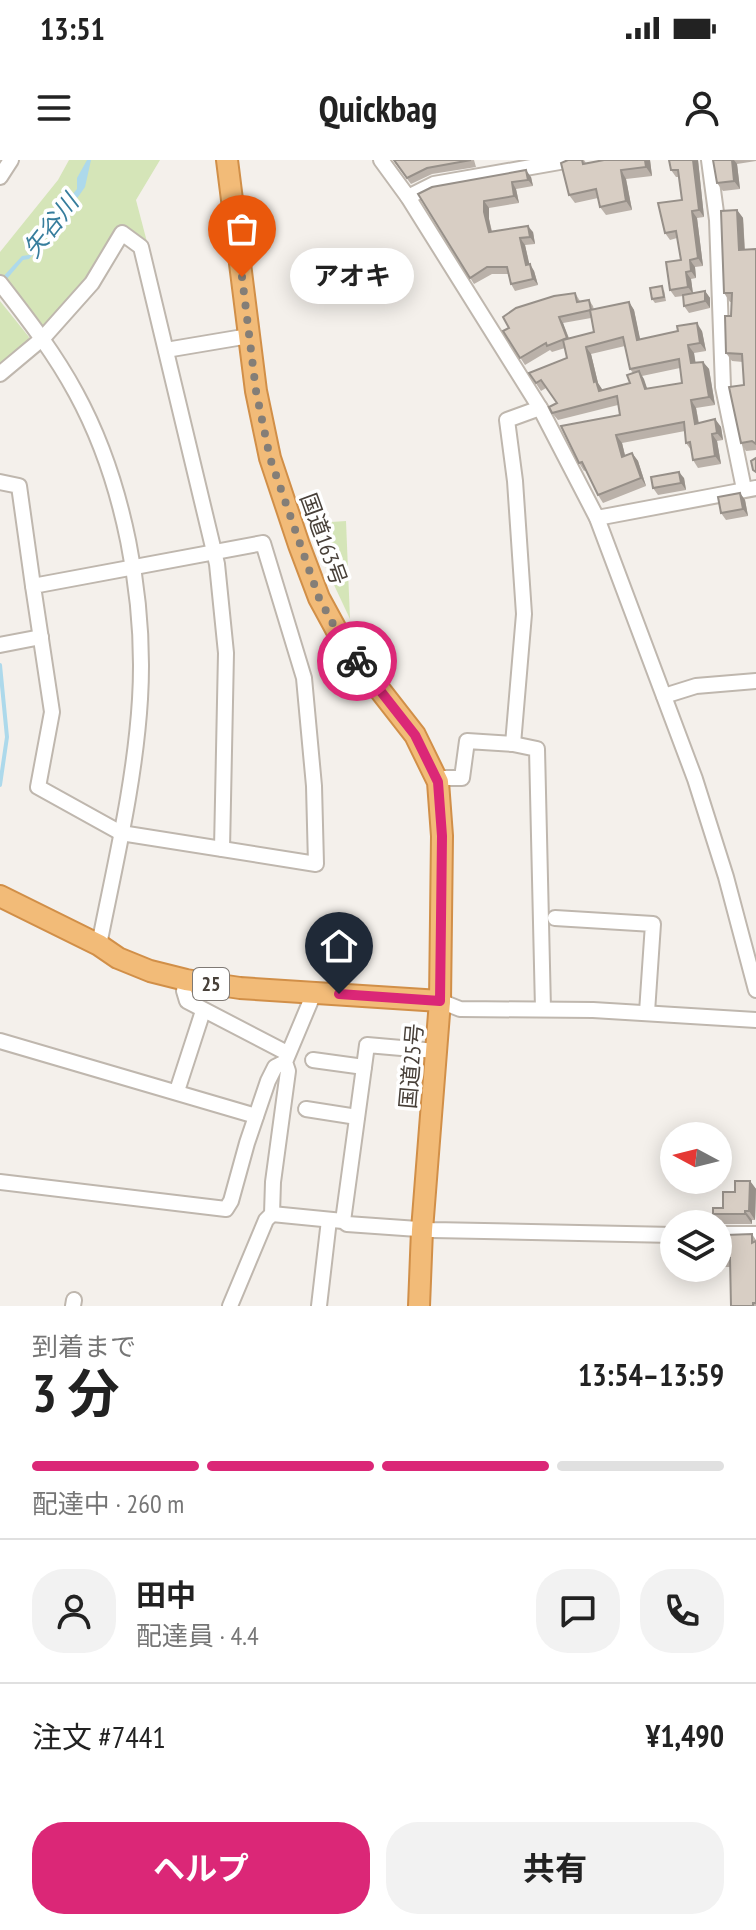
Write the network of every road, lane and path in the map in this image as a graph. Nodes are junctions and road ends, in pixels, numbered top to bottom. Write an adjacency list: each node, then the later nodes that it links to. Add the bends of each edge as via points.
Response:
1 (11, 160): 7 (street)
2 (227, 160): 11 (highway, 国道163号)
3 (381, 160): 8 (street)
4 (571, 160): 6 (street)
5 (709, 160): 16 (street, via 717,220 723,387)
6 (508, 165): 8 (street, via 434,184)
7 (0, 177)
8 (408, 197): 14 (street)
9 (0, 283): 10 (street)
10 (40, 334): 12 (street, via 92,283 122,233 141,247); 13 (street); 21 (street, via 85,411 114,485)
11 (249, 336): 12 (street); 28 (highway, 国道163号, via 270,458 319,598 344,644 415,735)
12 (166, 350): 20 (street)
13 (0, 374)
14 (540, 408): 19 (street); 27 (street, via 507,420 524,614)
15 (756, 459): 16 (street)
16 (739, 463): 18 (street)
17 (0, 482): 22 (street, via 19,486)
18 (750, 489): 19 (street)
19 (597, 518): 26 (street)
20 (214, 551): 21 (street); 30 (street, via 226,653); 30 (street, via 263,543 304,678 316,864)
21 (134, 566): 22 (street); 29 (street, via 140,697)
22 (33, 586): 23 (street)
23 (41, 637): 24 (street); 29 (street, via 52,712 38,787)
24 (0, 645)
25 (756, 681): 26 (street, via 696,686)
26 (664, 696): 35 (street, via 722,863)
27 (513, 744): 28 (street, via 467,741 462,778); 38 (street, via 537,749)
28 (438, 782): 37 (highway, 国道163号)
29 (121, 833): 30 (street); 33 (street)
30 (222, 849)
31 (0, 896): 33 (highway, 国道25号 / 25)
32 (555, 918): 40 (street, via 653,924)
33 (99, 945): 34 (highway, 国道25号 / 25, via 129,962)
34 (186, 980): 36 (highway, 国道25号 / 25); 39 (street, via 187,1001)
35 (756, 986)
36 (314, 993): 37 (highway, 国道25号 / 25); 44 (street)
37 (440, 1001): 38 (street, via 460,1009); 43 (highway, 国道25号)
38 (543, 1009): 40 (street)
39 (203, 1011): 44 (street); 47 (street)
40 (647, 1012): 41 (street)
41 (756, 1020)
42 (0, 1041): 47 (street)
43 (436, 1051): 46 (street, via 367,1045); 54 (highway, 国道25号)
44 (286, 1057): 49 (street, via 275,1067); 52 (street)
45 (313, 1060): 46 (street)
46 (364, 1067): 50 (street)
47 (177, 1091): 49 (street)
48 (306, 1109): 50 (street)
49 (256, 1116): 51 (street, via 226,1209)
50 (357, 1117): 53 (street)
51 (0, 1182)
52 (272, 1214): 53 (street); 58 (street)
53 (336, 1221): 54 (street); 59 (street)
54 (422, 1230): 57 (street); 60 (highway, 国道25号)
55 (732, 1234): 56 (street)
56 (756, 1234)
57 (660, 1235)
58 (230, 1306)
59 (319, 1306)
60 (419, 1306)

